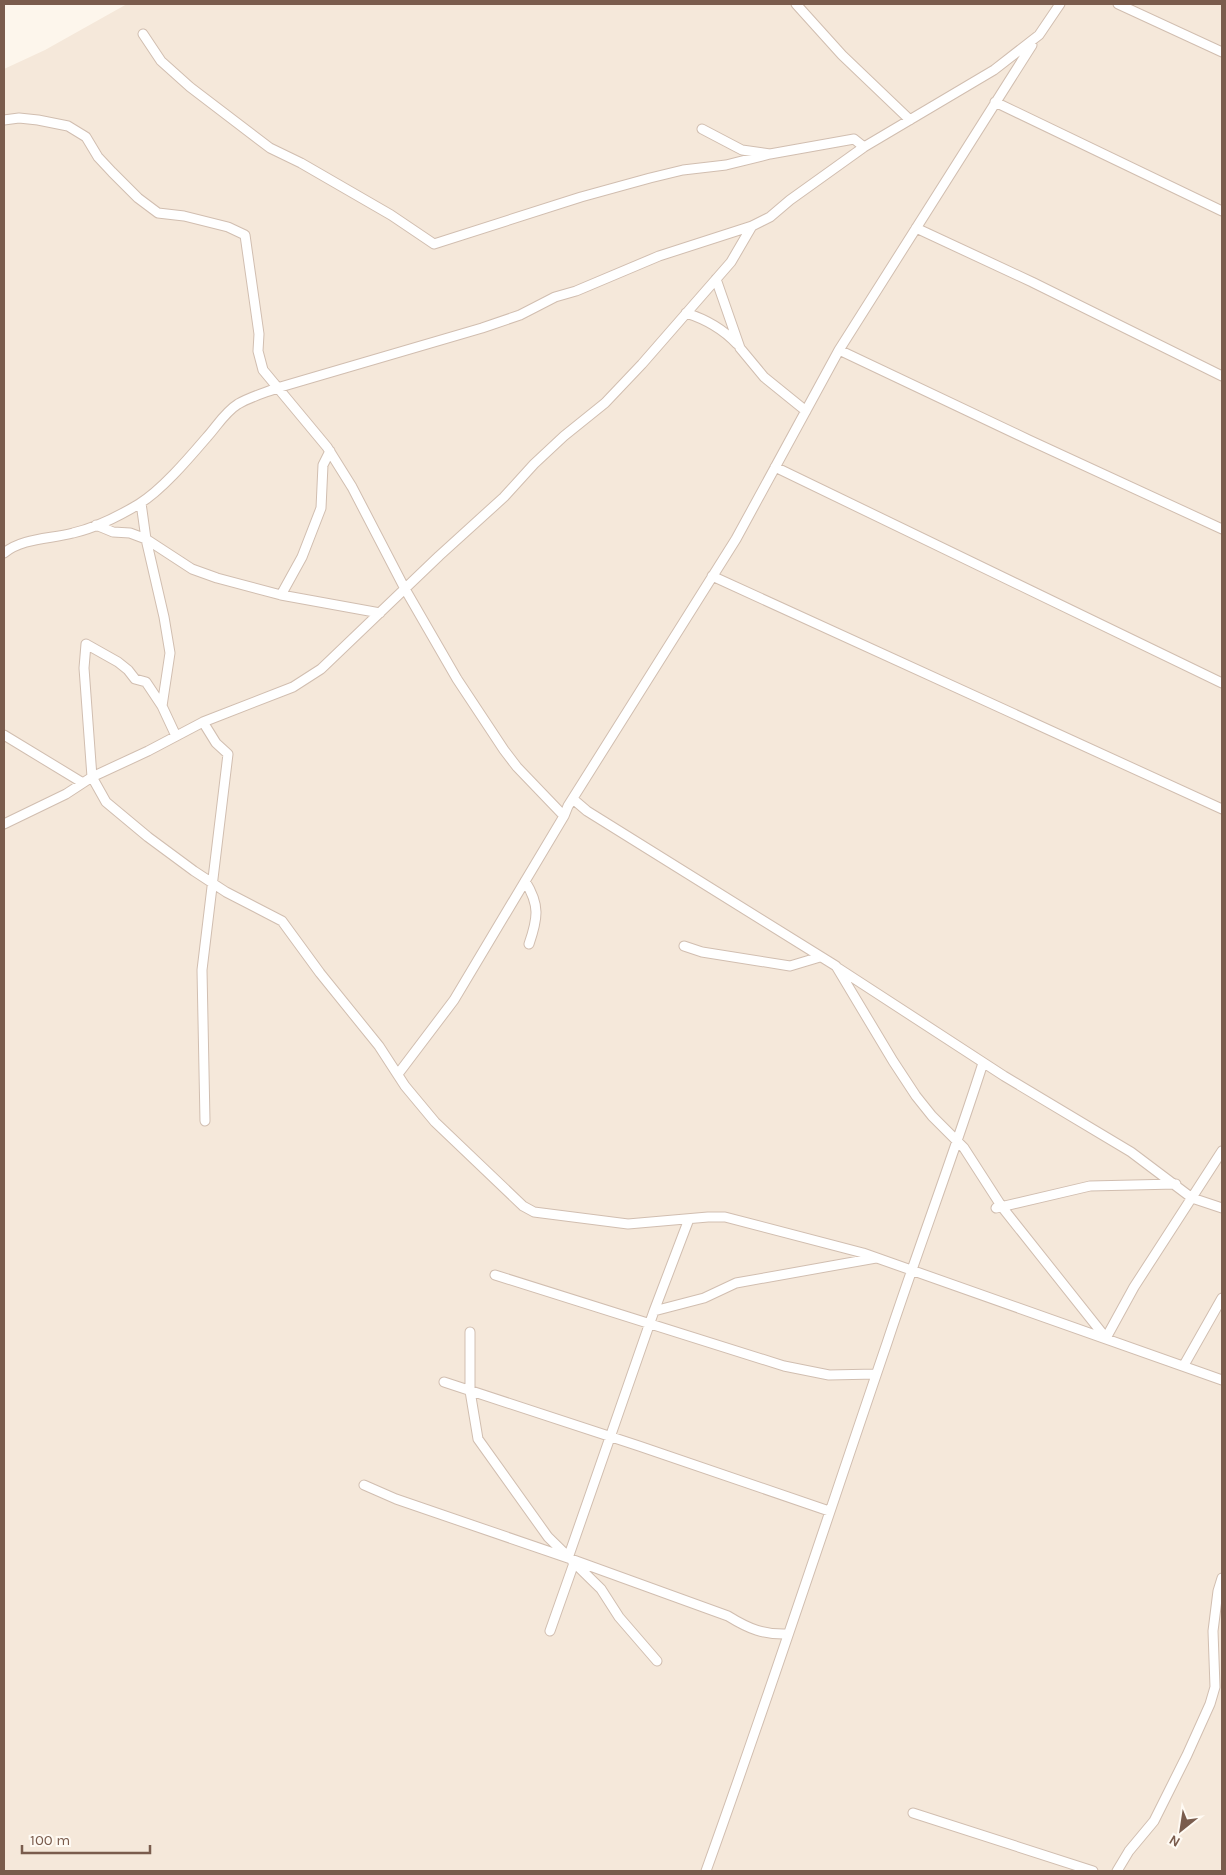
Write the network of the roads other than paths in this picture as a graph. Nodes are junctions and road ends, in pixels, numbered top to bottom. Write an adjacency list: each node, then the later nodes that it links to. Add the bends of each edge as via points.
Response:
1 (796, 4): 9 (street, via 842,55)
2 (1060, 4): 5 (street)
3 (1118, 4): 6 (street)
4 (143, 34): 12 (street, via 161,62 270,148 391,215 434,244 650,178)
5 (1039, 35): 7 (street); 9 (street, via 994,70)
6 (1222, 52)
7 (995, 102): 13 (street); 15 (street)
8 (4, 120): 21 (street, via 19,118 68,126 86,137 112,172 158,213 228,227 245,235 259,334 258,351 263,370)
9 (910, 120): 11 (street)
10 (702, 129): 12 (street, via 742,150)
11 (864, 147): 12 (street, via 854,139); 14 (street, via 770,217)
12 (770, 154)
13 (1222, 211)
14 (752, 226): 16 (street, via 731,262); 21 (street, via 659,256 490,326)
15 (916, 228): 19 (street); 20 (street)
16 (716, 279): 17 (street); 18 (street)
17 (686, 313): 18 (street, via 728,334); 31 (street, via 605,403 540,458 504,497)
18 (740, 348): 22 (street, via 764,377)
19 (839, 350): 22 (street); 27 (street)
20 (1222, 376)
21 (277, 388): 23 (street); 25 (street, via 237,404 162,486)
22 (806, 411): 24 (street)
23 (330, 451): 31 (street); 32 (street, via 323,466 322,508 302,557)
24 (775, 467): 30 (street); 34 (street)
25 (141, 503): 26 (street); 28 (street)
26 (96, 525): 28 (street); 29 (street, via 74,533 29,541)
27 (1222, 529)
28 (146, 539): 32 (street, via 192,569); 35 (street, via 170,653)
29 (4, 553)
30 (712, 576): 41 (street); 42 (street)
31 (405, 590): 33 (street); 43 (street, via 457,679 504,750)
32 (281, 595): 33 (street)
33 (380, 613): 36 (street, via 307,680)
34 (1222, 683)
35 (162, 706): 38 (street); 39 (street, via 146,682 135,678 118,662 86,644 84,668)
36 (203, 722): 38 (street); 46 (street, via 216,743 228,754)
37 (4, 735): 40 (street)
38 (176, 736): 39 (street)
39 (92, 777): 40 (street); 46 (street, via 114,809)
40 (83, 783): 44 (street)
41 (573, 799): 43 (street); 49 (street, via 587,811)
42 (1222, 809)
43 (564, 816): 45 (street)
44 (4, 824)
45 (525, 881): 47 (street, via 537,908); 52 (street, via 454,1000)
46 (212, 884): 52 (street, via 282,921); 53 (street, via 202,970)
47 (529, 944)
48 (684, 946): 49 (street, via 702,952 790,966)
49 (820, 957): 50 (street)
50 (836, 966): 51 (street); 54 (street, via 916,1096)
51 (983, 1062): 54 (street); 56 (street, via 1131,1152)
52 (398, 1074): 60 (street, via 435,1122 529,1210 628,1224)
53 (205, 1121)
54 (958, 1140): 58 (street); 62 (street)
55 (1222, 1151): 57 (street)
56 (1176, 1184): 57 (street); 58 (street, via 1090,1186)
57 (1192, 1198): 59 (street); 68 (street, via 1134,1287)
58 (999, 1207): 68 (street)
59 (1222, 1208)
60 (689, 1219): 61 (street, via 726,1218); 65 (street)
61 (878, 1258): 62 (street); 65 (street, via 736,1284 704,1298)
62 (912, 1270): 68 (street); 70 (street)
63 (495, 1275): 66 (street)
64 (1222, 1298): 69 (street)
65 (654, 1311): 66 (street)
66 (650, 1323): 70 (street, via 784,1366 829,1375); 74 (street)
67 (470, 1332): 73 (street)
68 (1106, 1338): 69 (street)
69 (1184, 1366): 71 (street)
70 (876, 1374): 76 (street)
71 (1222, 1380)
72 (444, 1382): 73 (street)
73 (470, 1391): 74 (street); 77 (street, via 478,1439 548,1537)
74 (611, 1437): 76 (street); 77 (street)
75 (364, 1485): 77 (street)
76 (829, 1511): 80 (street)
77 (571, 1560): 79 (street); 80 (street, via 728,1616 748,1629 774,1635); 81 (street, via 601,1589 619,1617)
78 (1222, 1578): 85 (street, via 1214,1631 1215,1687 1210,1704 1154,1821)
79 (550, 1631)
80 (788, 1634): 83 (street)
81 (657, 1661)
82 (913, 1813): 84 (street)
83 (706, 1871)
84 (1093, 1871)
85 (1117, 1871)

